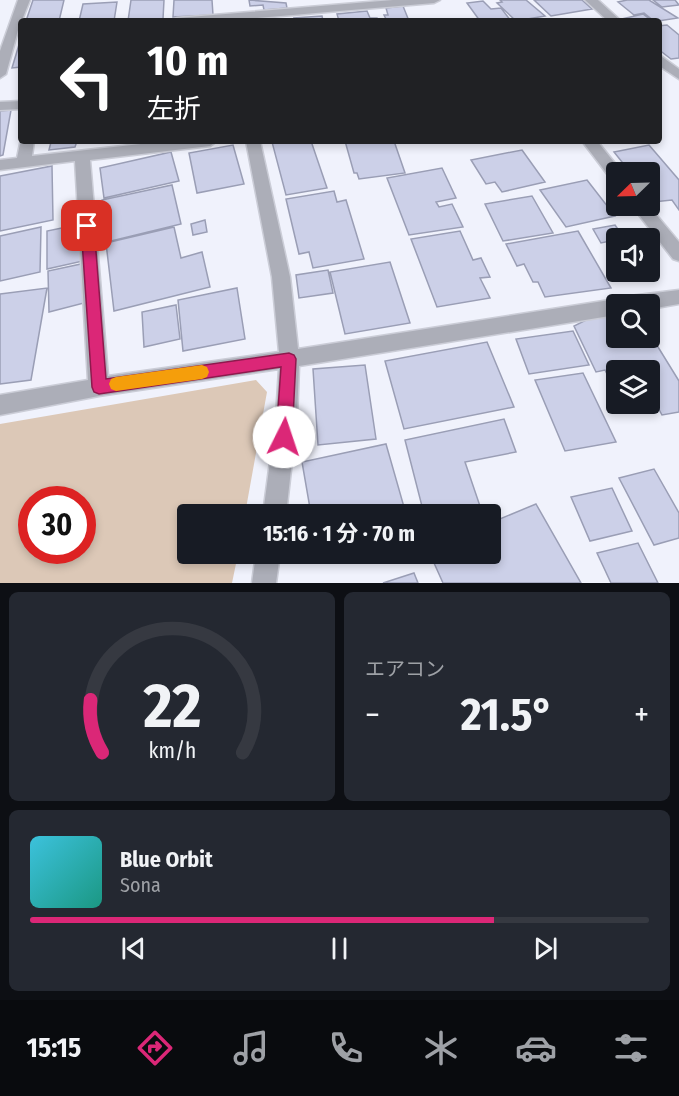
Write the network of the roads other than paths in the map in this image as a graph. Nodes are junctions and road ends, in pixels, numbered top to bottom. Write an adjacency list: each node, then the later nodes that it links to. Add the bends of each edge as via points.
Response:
1 (24, 0): 8 (street)
2 (434, 0): 4 (street)
3 (591, 0): 6 (street)
4 (233, 15): 5 (street)
5 (205, 18)
6 (612, 18)
7 (662, 61): 9 (street)
8 (0, 74)
9 (679, 76): 10 (street)
10 (662, 79)
11 (18, 105): 12 (street)
12 (0, 106)
13 (27, 144): 18 (street)
14 (186, 144): 17 (street)
15 (254, 144): 26 (street, via 280,277)
16 (591, 144): 19 (street)
17 (82, 157): 18 (street); 27 (street)
18 (24, 162): 20 (street)
19 (606, 162)
20 (0, 165)
21 (648, 216): 22 (street)
22 (679, 254)
23 (679, 297): 24 (street)
24 (660, 300)
25 (606, 309): 26 (street)
26 (289, 359): 27 (street); 29 (street)
27 (99, 387): 28 (street)
28 (0, 405)
29 (275, 504)
30 (267, 564): 31 (street)
31 (264, 583)

